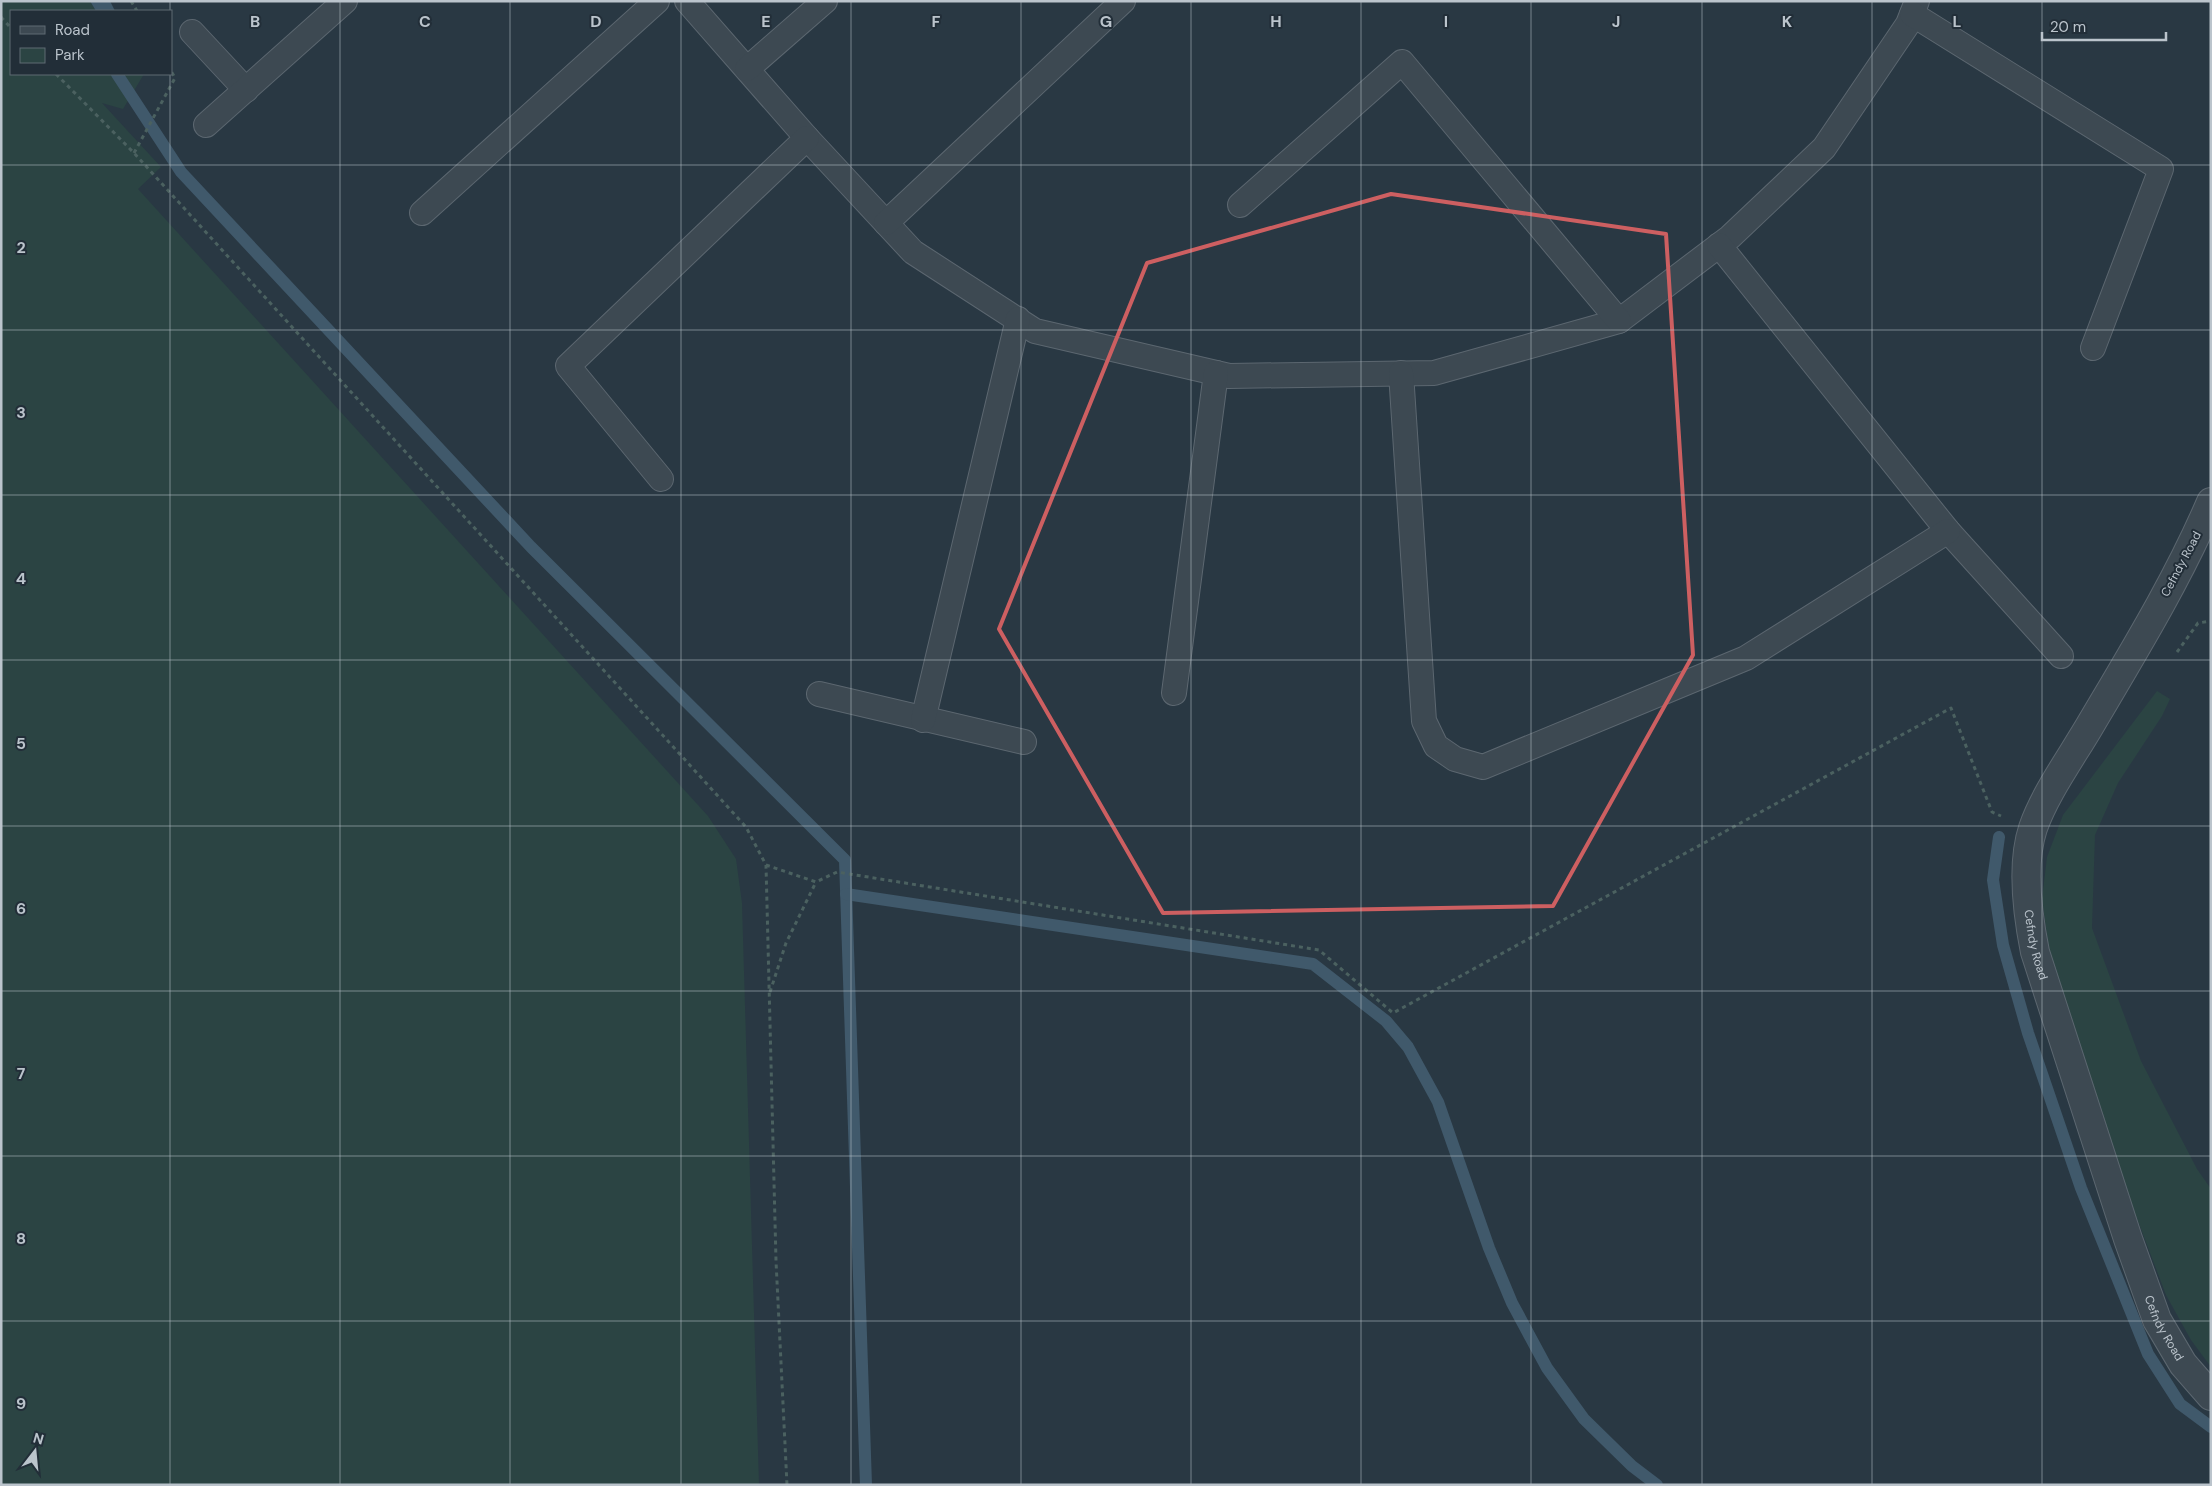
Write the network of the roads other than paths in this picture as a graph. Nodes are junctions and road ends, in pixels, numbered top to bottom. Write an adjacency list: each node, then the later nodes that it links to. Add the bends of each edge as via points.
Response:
1 (345, 1): 9 (lane)
2 (657, 1): 13 (lane)
3 (687, 1): 8 (lane)
4 (825, 1): 8 (lane)
5 (1123, 1): 14 (lane)
6 (1914, 8): 15 (lane, via 1908,24 1824,148); 18 (lane, via 2161,169)
7 (192, 32): 9 (lane)
8 (747, 69): 11 (lane)
9 (246, 90): 10 (lane)
10 (206, 125)
11 (808, 138): 14 (lane); 21 (lane, via 568,366)
12 (1240, 206): 17 (lane, via 1402,62)
13 (422, 213)
14 (886, 223): 16 (lane, via 913,252)
15 (1719, 245): 17 (lane); 23 (lane)
16 (1018, 319): 19 (lane, via 1035,331); 28 (lane)
17 (1619, 320): 20 (lane, via 1434,373)
18 (2093, 348)
19 (1216, 373): 20 (lane, via 1229,376); 26 (lane)
20 (1401, 373): 23 (lane, via 1424,721 1436,746 1464,762 1484,767 1746,658)
21 (661, 479)
22 (2211, 502): 24 (street, Cefndy Road)
23 (1948, 531): 25 (lane)
24 (2201, 553): 30 (street, Cefndy Road, via 2055,785 2033,829 2027,910 2035,952 2157,1320 2182,1364)
25 (2061, 656)
26 (1174, 692)
27 (819, 694): 28 (lane)
28 (923, 720): 29 (lane)
29 (1024, 742)
30 (2211, 1396)

